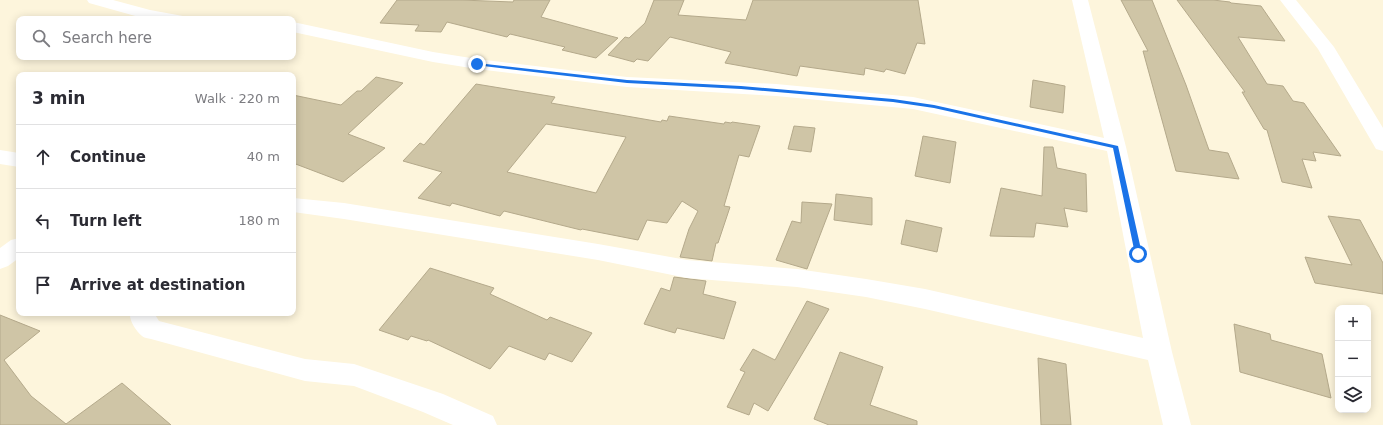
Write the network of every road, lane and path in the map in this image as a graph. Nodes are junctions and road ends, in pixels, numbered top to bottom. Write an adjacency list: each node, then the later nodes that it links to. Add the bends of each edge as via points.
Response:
1 (95, 0): 4 (street)
2 (1080, 0): 7 (street)
3 (1288, 0): 6 (street, via 1325,47)
4 (156, 16)
5 (296, 28): 7 (street, via 433,57 560,75 913,103)
6 (1383, 145)
7 (1116, 147): 14 (street)
8 (0, 157): 9 (street)
9 (16, 160)
10 (296, 205): 14 (street, via 344,211 687,269 797,278 866,288)
11 (16, 248): 12 (street)
12 (0, 260)
13 (142, 316): 15 (street, via 151,329 305,370 354,375 433,403)
14 (1158, 352): 16 (street)
15 (483, 425)
16 (1177, 425)

